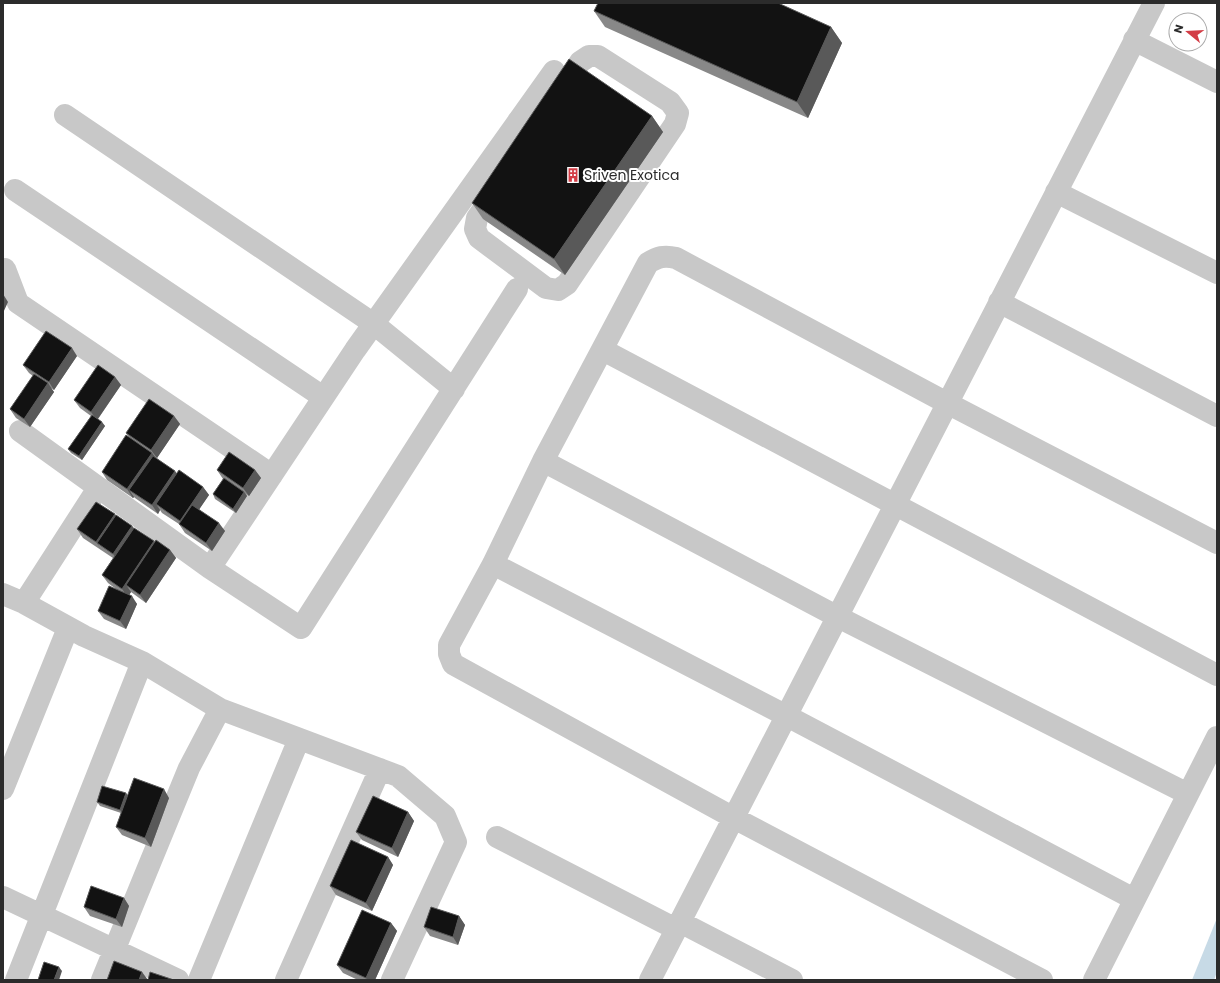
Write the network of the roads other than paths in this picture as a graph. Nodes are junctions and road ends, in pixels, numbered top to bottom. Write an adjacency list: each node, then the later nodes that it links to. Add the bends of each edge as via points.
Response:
1 (1154, 3): 2 (street)
2 (1134, 40): 4 (street); 10 (street)
3 (554, 71): 6 (street)
4 (1217, 82)
5 (65, 115): 15 (street)
6 (527, 127): 7 (street); 8 (street); 8 (street, via 580,62 589,56 598,56 670,102 678,113 675,124 585,258 567,284 558,290 546,288 479,238 475,229 477,218)
7 (488, 164): 8 (street); 15 (street)
8 (509, 171)
9 (15, 190): 18 (street)
10 (1056, 192): 12 (street); 14 (street)
11 (5, 269): 23 (street, via 18,303)
12 (1217, 273)
13 (517, 289): 17 (street)
14 (999, 302): 19 (street); 20 (street)
15 (374, 324): 17 (street); 18 (street)
16 (602, 350): 19 (street, via 648,263 659,257 668,256); 22 (street); 25 (street)
17 (454, 389): 28 (street, via 301,628)
18 (323, 397): 23 (street)
19 (947, 403): 25 (street); 26 (street)
20 (1217, 416)
21 (20, 431): 24 (street)
22 (543, 461): 27 (street); 31 (street)
23 (272, 475): 28 (street)
24 (98, 488): 28 (street); 30 (street)
25 (895, 505): 31 (street); 34 (street)
26 (1217, 543)
27 (493, 564): 36 (street); 42 (street, via 449,645 453,664)
28 (210, 568)
29 (3, 594): 30 (street)
30 (24, 603): 32 (street)
31 (838, 617): 36 (street); 41 (street)
32 (68, 628): 33 (street); 40 (street)
33 (142, 662): 35 (street); 46 (street)
34 (1217, 675)
35 (220, 709): 38 (street); 48 (street, via 190,768)
36 (787, 716): 42 (street); 45 (street)
37 (1217, 737): 41 (street)
38 (299, 739): 39 (street); 52 (street)
39 (380, 769): 53 (street); 54 (street, via 398,776 445,816 456,842)
40 (3, 789)
41 (1188, 794): 45 (street)
42 (734, 818): 47 (street); 57 (street)
43 (497, 837): 47 (street)
44 (3, 898): 46 (street)
45 (1134, 899): 58 (street)
46 (42, 916): 48 (street); 49 (street)
47 (678, 926): 55 (street); 56 (street)
48 (114, 950): 50 (street); 51 (street)
49 (16, 980)
50 (102, 980)
51 (178, 980)
52 (199, 980)
53 (286, 980)
54 (392, 980)
55 (650, 980)
56 (792, 980)
57 (1042, 980)
58 (1094, 980)

